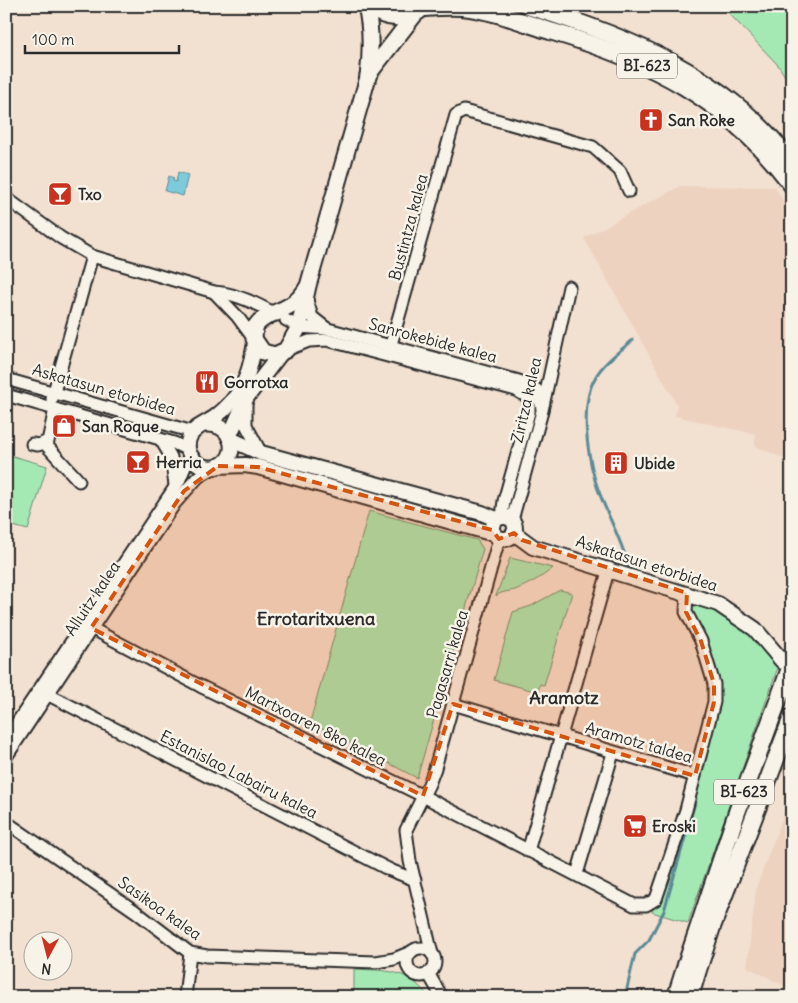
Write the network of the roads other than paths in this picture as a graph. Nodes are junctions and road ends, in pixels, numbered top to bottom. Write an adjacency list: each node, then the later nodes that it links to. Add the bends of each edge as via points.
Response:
1 (368, 6): 3 (main road, BI-623, via 376,13 403,18); 4 (main road, via 371,52)
2 (528, 6): 5 (main road, BI-623, via 587,24 650,50 698,76 768,134)
3 (422, 9): 4 (main road); 5 (main road, BI-623, via 462,7 631,58 683,84)
4 (368, 76): 12 (main road)
5 (785, 161): 6 (main road, BI-623)
6 (792, 185)
7 (629, 191): 16 (street, Bustintza kalea, via 620,172 593,146 464,111 456,115)
8 (6, 198): 9 (street)
9 (92, 256): 11 (street); 18 (street)
10 (569, 287): 23 (street, Ziritza kalea)
11 (214, 292): 14 (street, via 249,301); 15 (street, via 237,316)
12 (308, 293): 13 (street, via 312,317); 14 (main road); 14 (main road, via 298,300)
13 (328, 329): 14 (street, Sanrokebide kalea); 16 (street, Sanrokebide kalea)
14 (284, 330): 15 (main road, via 264,318 255,327); 15 (main road, via 275,355 263,352); 20 (street); 21 (street, Sanrokebide kalea, via 516,390 526,395)
15 (254, 341): 24 (street, via 246,384 222,411)
16 (390, 348): 23 (street, Sanrokebide kalea, via 531,385 537,390)
17 (6, 379): 18 (street, Askatasun etorbidea)
18 (54, 393): 22 (street); 24 (street, Askatasun etorbidea)
19 (6, 395): 22 (street, Askatasun etorbidea)
20 (247, 397): 25 (street); 30 (street, via 246,425)
21 (530, 404): 34 (street, Ziritza kalea, via 504,501)
22 (52, 408): 26 (street, Askatasun etorbidea); 27 (street)
23 (542, 408): 34 (street, Ziritza kalea)
24 (198, 429): 25 (street, via 215,425 226,431); 29 (street)
25 (230, 438): 30 (street, Askatasun etorbidea); 31 (street, via 232,445 228,458)
26 (161, 440): 29 (street, Askatasun etorbidea); 33 (street, via 171,457)
27 (46, 442): 28 (street); 32 (street)
28 (32, 444)
29 (189, 452): 31 (street, via 202,466); 33 (street, Alluitz kalea)
30 (261, 453): 34 (street, Askatasun etorbidea, via 482,513)
31 (216, 466): 34 (street, Askatasun etorbidea, via 258,467 487,532); 37 (street, Alluitz kalea, via 184,491)
32 (78, 481)
33 (176, 486): 44 (street, Alluitz kalea)
34 (503, 526): 35 (street, Askatasun etorbidea, via 533,547); 40 (street, Pagasarri kalea)
35 (609, 568): 36 (street, Askatasun etorbidea); 43 (street, Aramotz taldea)
36 (687, 592): 38 (street, Askatasun etorbidea, via 738,615); 48 (street, Aramotz taldea, via 686,612 701,641 714,684 714,702)
37 (91, 628): 39 (street, Alluitz kalea); 49 (street, Martxoaren 8ko kalea, via 200,686)
38 (787, 662): 55 (main road, BI-623, via 737,812)
39 (49, 695): 46 (street, Alluitz kalea); 53 (street, Estanislao Labairu kalea)
40 (453, 704): 43 (street); 49 (street, Pagasarri kalea)
41 (792, 717): 47 (main road, BI-623)
42 (792, 731): 47 (street)
43 (560, 737): 45 (street, Aramotz taldea); 51 (street)
44 (6, 739)
45 (613, 753): 48 (street, Aramotz taldea); 52 (street)
46 (6, 757)
47 (776, 758): 55 (main road, BI-623)
48 (694, 776): 52 (street, Martxoaren 8ko kalea, via 675,846 656,899 646,905 634,905)
49 (423, 796): 51 (street, Martxoaren 8ko kalea); 53 (street, Pagasarri kalea, via 406,830)
50 (6, 822): 57 (street, Sasikoa kalea, via 135,910)
51 (528, 851): 52 (street, Martxoaren 8ko kalea)
52 (577, 874)
53 (415, 880): 54 (street, Pagasarri kalea)
54 (424, 923): 56 (street, via 423,936); 58 (street, Pagasarri kalea)
55 (706, 925): 60 (main road, BI-623, bridge)
56 (414, 950): 58 (street, via 428,950); 59 (street, Sasikoa kalea, via 394,959); 61 (street, via 407,960)
57 (190, 953): 59 (street, Sasikoa kalea); 63 (street)
58 (432, 954): 62 (street, via 434,966)
59 (376, 962): 61 (street, Sasikoa kalea)
60 (691, 969): 65 (main road, BI-623); 66 (main road, BI-623)
61 (411, 972): 62 (street)
62 (428, 973): 64 (street)
63 (185, 997)
64 (442, 997)
65 (676, 997)
66 (690, 997)

